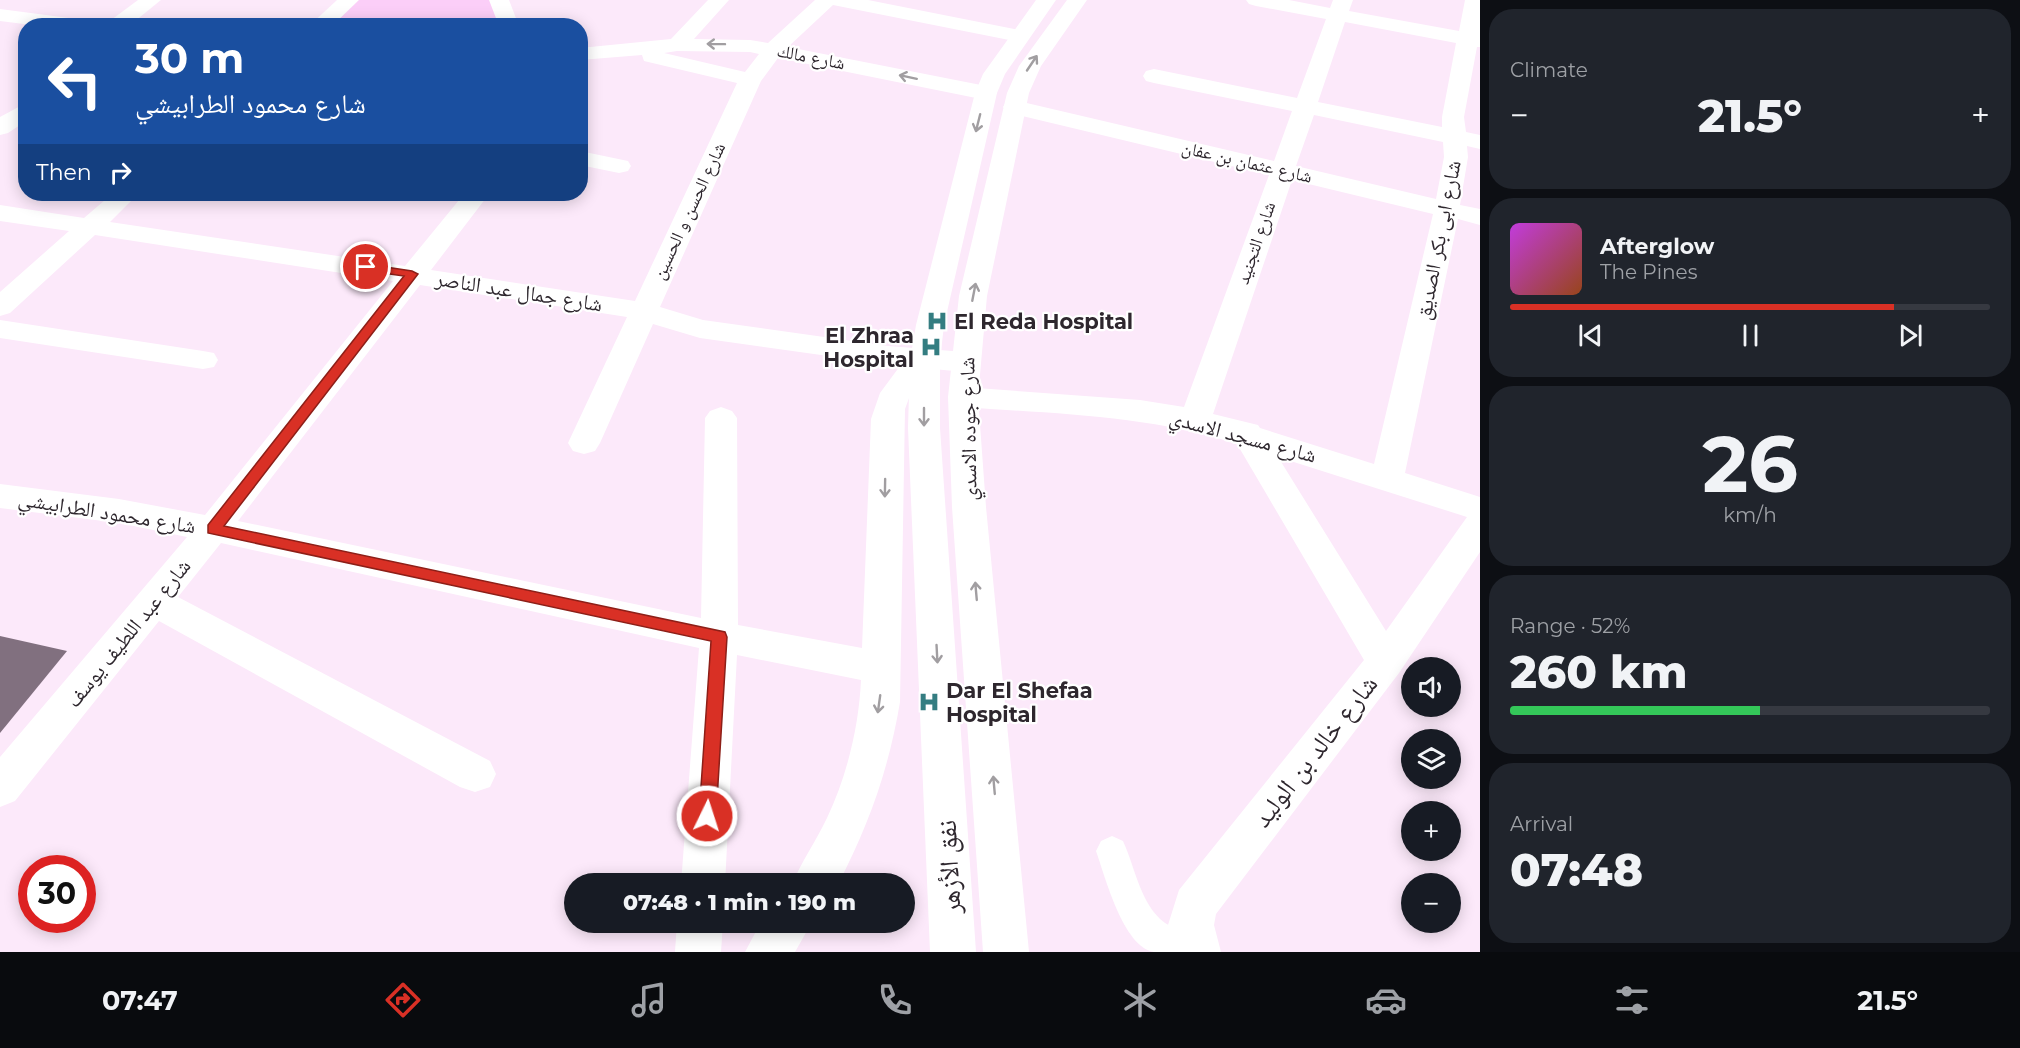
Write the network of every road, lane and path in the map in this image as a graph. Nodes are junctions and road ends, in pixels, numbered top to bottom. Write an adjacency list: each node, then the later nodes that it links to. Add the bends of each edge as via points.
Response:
1 (349, 0): 16 (street)
2 (499, 0): 17 (street)
3 (719, 0): 20 (street)
4 (826, 0): 21 (street, شارع الحسن و الحسين)
5 (838, 0): 18 (street)
6 (1046, 0): 18 (street, شارع جوده الاسدي)
7 (1077, 0): 29 (street, شارع جوده الاسدي, one-way to 7, via 1030,66)
8 (1256, 0): 11 (street)
9 (1475, 0): 19 (street, شارع ابى بكر الصديق)
10 (158, 3): 14 (street); 15 (street)
11 (1340, 7): 19 (street); 28 (street, شارع التجنيد)
12 (0, 15): 13 (street)
13 (27, 18)
14 (130, 18)
15 (147, 18)
16 (328, 18)
17 (506, 18)
18 (1019, 36): 26 (street, شارع جوده الاسدي)
19 (1473, 40): 33 (street, شارع ابى بكر الصديق, via 1453,117)
20 (677, 45): 21 (street, شارع مالك, one-way to 20, via 726,44); 22 (street, شارع مالك)
21 (774, 49): 25 (street, شارع الحسن و الحسين); 26 (street, شارع مالك, one-way to 21)
22 (633, 50): 23 (street, شارع مالك); 25 (street, شارع مالك)
23 (588, 53)
24 (1154, 76): 28 (street)
25 (750, 80): 46 (street, شارع الحسن و الحسين)
26 (986, 93): 49 (street, شارع جوده الاسدي, one-way to 49, via 936,294)
27 (18, 96): 30 (street)
28 (1305, 106): 33 (street); 37 (street, شارع التجنيد)
29 (1014, 107): 37 (street, شارع عثمان بن عفان); 50 (street, شارع جوده الاسدي, one-way to 29, via 973,296)
30 (0, 108)
31 (18, 116): 32 (street)
32 (0, 128)
33 (1454, 137): 34 (street); 40 (street, شارع ابى بكر الصديق, via 1456,157)
34 (1480, 142)
35 (588, 160): 36 (street)
36 (619, 166)
37 (1281, 170): 40 (street, شارع عثمان بن عفان); 53 (street, شارع التجنيد)
38 (118, 201): 43 (street)
39 (471, 201): 44 (street, شارع عبد اللطيف يوسف)
40 (1447, 209): 42 (street, شارع عثمان بن عفان); 56 (street, شارع ابى بكر الصديق)
41 (0, 213): 43 (street, شارع جمال عبد الناصر)
42 (1480, 217)
43 (89, 227): 44 (street, شارع جمال عبد الناصر); 45 (street)
44 (412, 274): 46 (street, شارع جمال عبد الناصر); 60 (street, شارع عبد اللطيف يوسف)
45 (0, 307)
46 (643, 311): 49 (street, شارع جمال عبد الناصر, via 699,329); 55 (street, شارع الحسن و الحسين)
47 (0, 329): 48 (street)
48 (203, 360)
49 (925, 360): 50 (street, شارع جمال عبد الناصر); 64 (street, شارع جوده الاسدي, one-way to 64, via 898,386 887,419); 67 (street, شارع جوده الاسدي, one-way to 67, via 924,428)
50 (965, 362): 51 (street, شارع جوده الاسدي)
51 (963, 397): 53 (street, شارع مسجد الاسدي, via 1140,410); 68 (street, شارع جوده الاسدي, one-way to 51)
52 (721, 418): 62 (street)
53 (1195, 419): 54 (street, شارع مسجد الاسدي)
54 (1246, 433): 56 (street, شارع مسجد الاسدي); 63 (street)
55 (584, 444)
56 (1387, 478): 58 (street, شارع مسجد الاسدي)
57 (0, 496): 60 (street, شارع محمود الطرابيشي, via 119,511)
58 (1480, 509)
59 (1480, 525): 63 (street, شارع خالد بن الوليد)
60 (213, 529): 61 (street, شارع عبد اللطيف يوسف); 62 (street, شارع محمود الطرابيشي)
61 (153, 601): 65 (street, شارع عبد اللطيف يوسف); 66 (street)
62 (719, 637): 64 (street, شارع محمود الطرابيشي); 70 (street)
63 (1385, 662): 74 (street, شارع خالد بن الوليد, via 1195,905 1191,925)
64 (883, 668): 71 (street, شارع جوده الاسدي, one-way to 71, via 872,746 860,787)
65 (5, 773)
66 (475, 774)
67 (944, 782): 77 (street, نفق الأزهر)
68 (999, 843): 78 (street); 79 (street)
69 (1112, 851): 74 (lane, via 1143,926 1158,939)
70 (704, 873)
71 (820, 873)
72 (699, 933): 75 (street)
73 (781, 933): 76 (street)
74 (1196, 949)
75 (698, 952)
76 (768, 952)
77 (953, 952)
78 (1006, 952)
79 (1030, 952)

